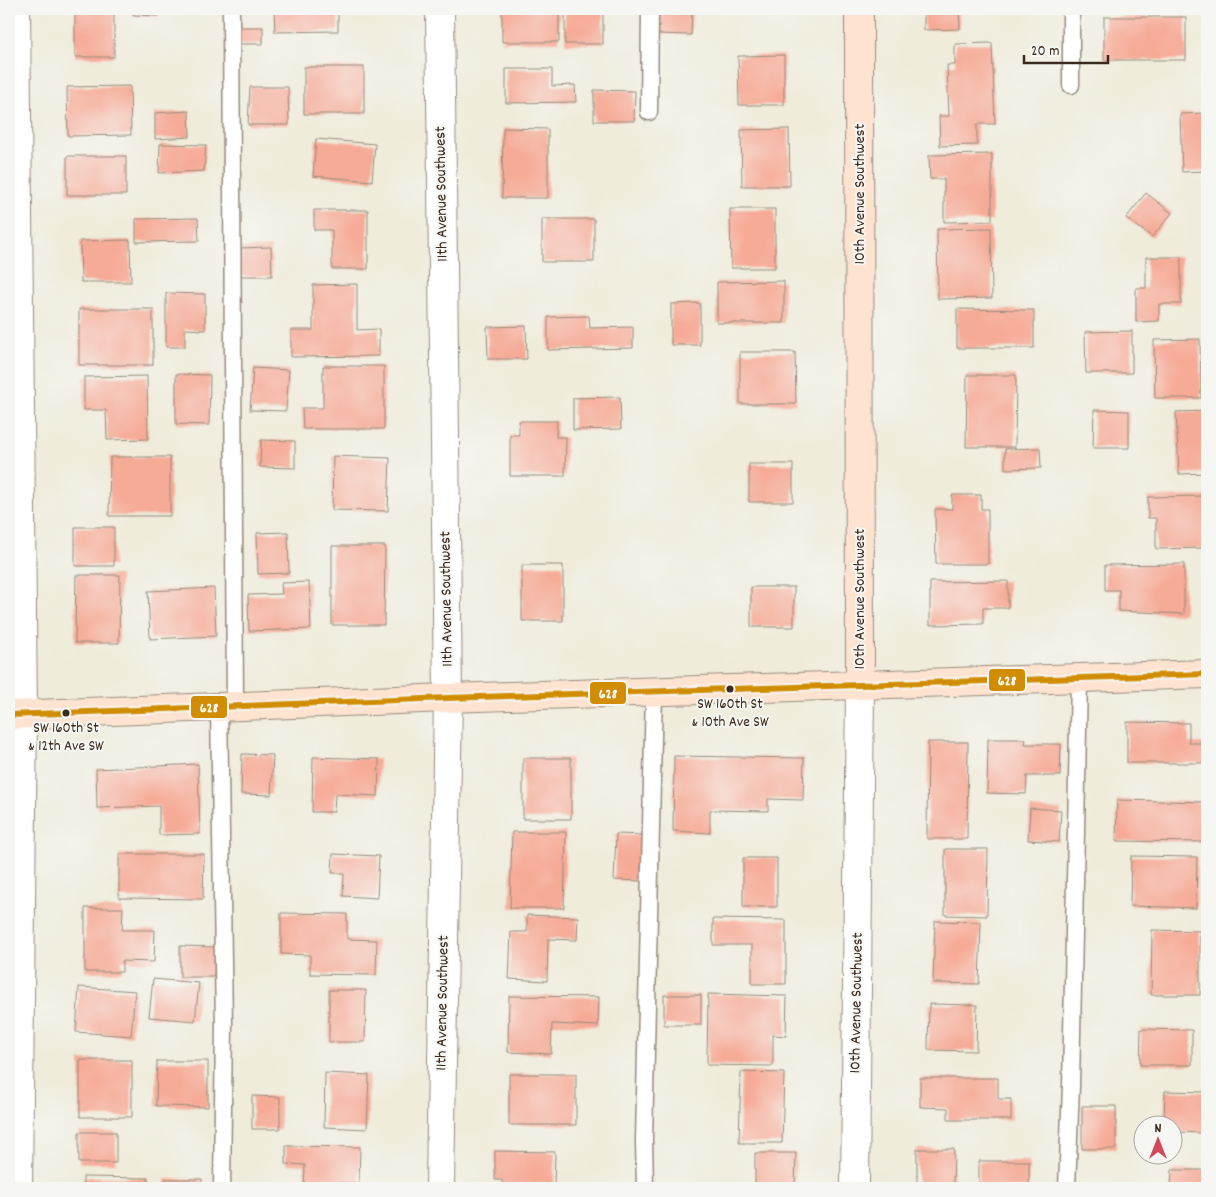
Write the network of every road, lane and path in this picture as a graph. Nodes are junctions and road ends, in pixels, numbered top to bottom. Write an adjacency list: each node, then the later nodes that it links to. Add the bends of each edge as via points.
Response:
1 (16, 9): 9 (street)
2 (231, 9): 15 (lane)
3 (440, 9): 14 (street, 11th Avenue Southwest)
4 (650, 9): 8 (lane)
5 (860, 9): 12 (street, 10th Avenue Southwest)
6 (1071, 9): 7 (lane)
7 (1071, 85)
8 (649, 112)
9 (15, 442): 16 (street)
10 (1207, 674): 11 (street)
11 (1079, 678): 12 (street); 22 (lane)
12 (860, 684): 13 (street); 21 (street, 10th Avenue Southwest)
13 (654, 691): 14 (street); 20 (lane)
14 (448, 698): 15 (street); 19 (street, 11th Avenue Southwest)
15 (227, 707): 16 (street); 18 (lane)
16 (16, 715): 17 (street)
17 (18, 1188)
18 (222, 1188)
19 (440, 1188)
20 (645, 1188)
21 (855, 1188)
22 (1067, 1188)

